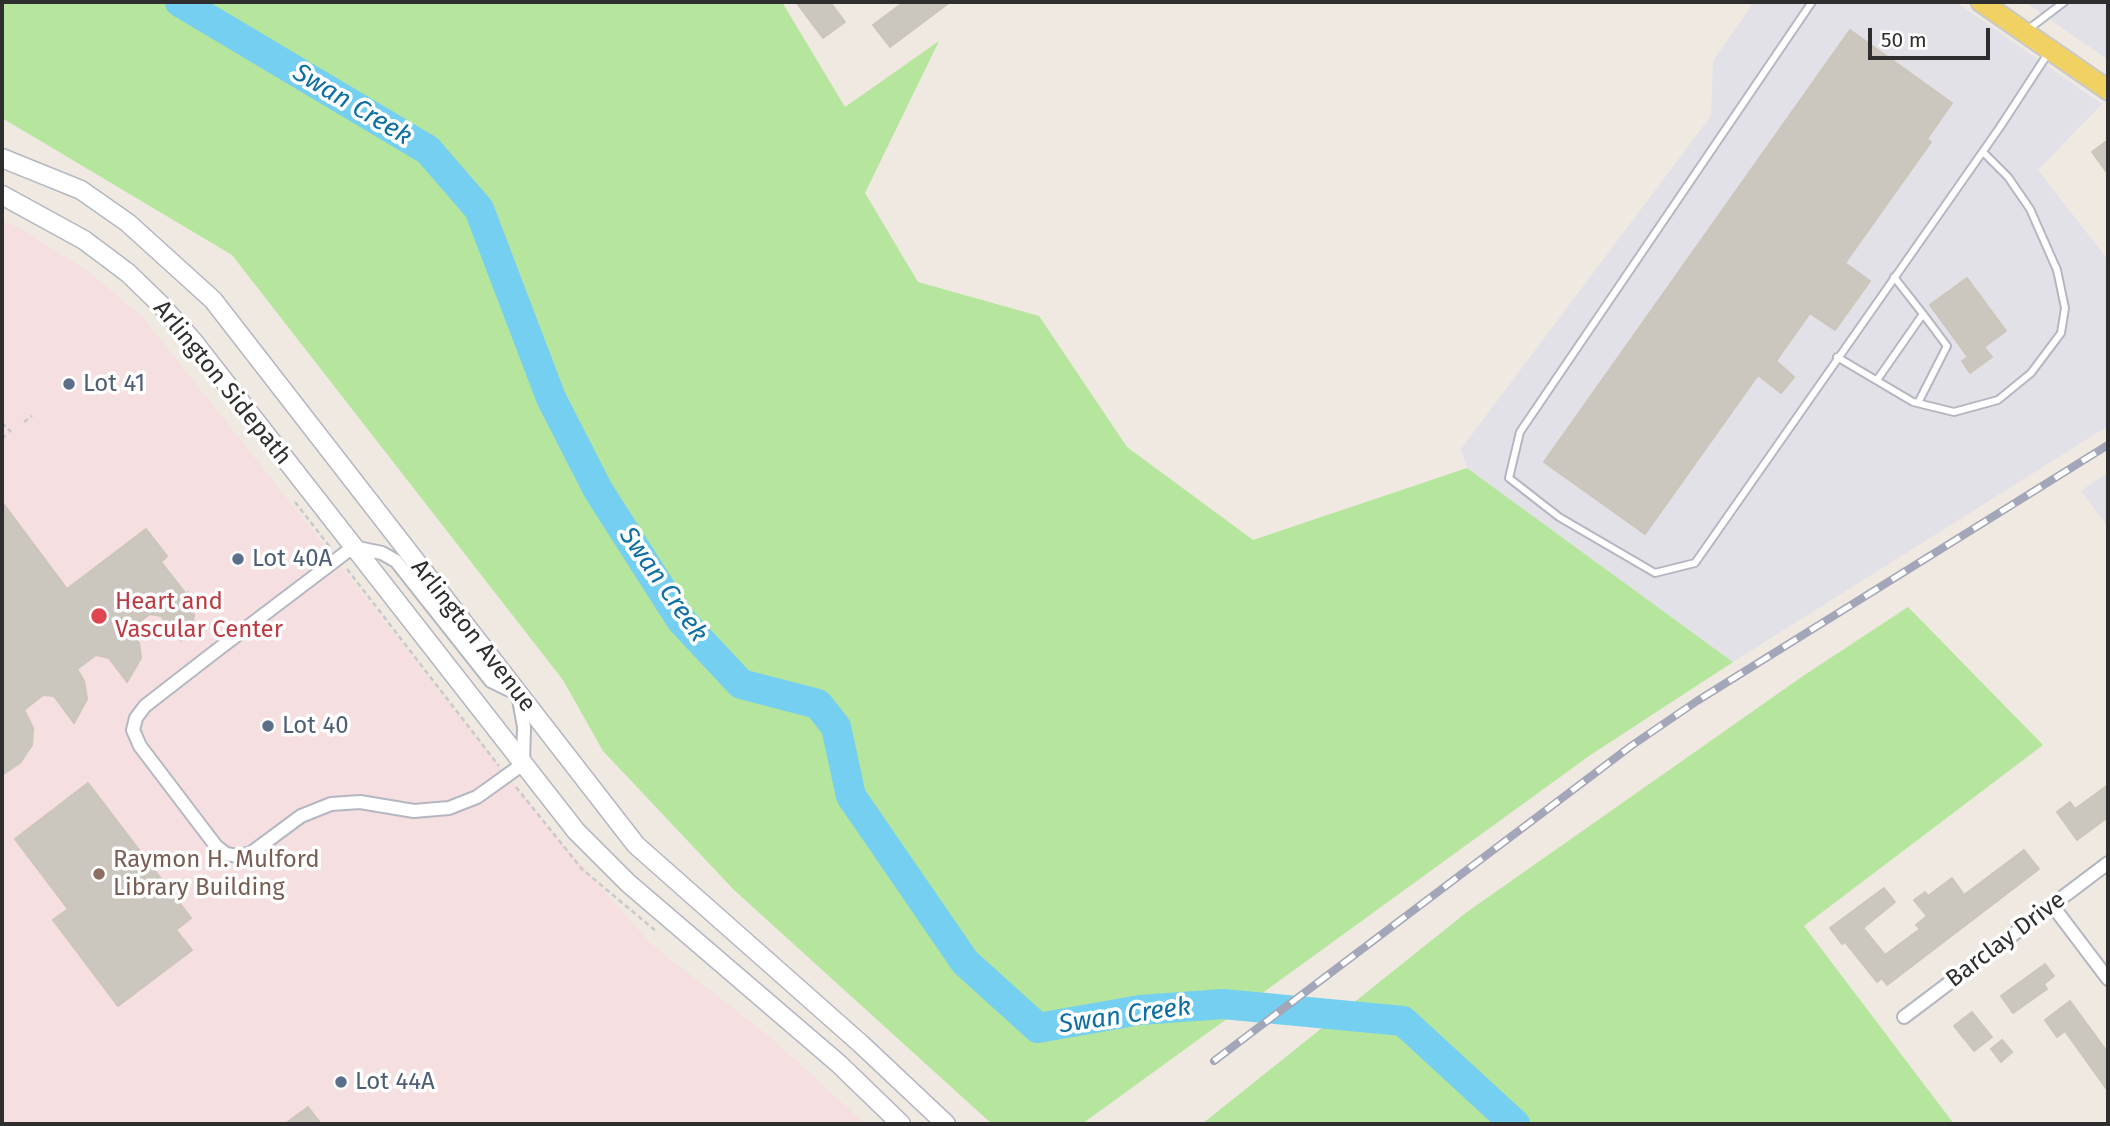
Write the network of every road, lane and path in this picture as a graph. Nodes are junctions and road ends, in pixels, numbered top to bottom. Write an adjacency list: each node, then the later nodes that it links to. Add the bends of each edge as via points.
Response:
1 (1812, 2): 12 (lane, via 1520,432 1509,478 1559,517 1655,573 1695,563)
2 (1981, 2): 4 (main road)
3 (2064, 2): 4 (lane)
4 (2024, 32): 5 (main road)
5 (2050, 50): 6 (main road); 7 (lane)
6 (2108, 90)
7 (1983, 152): 10 (lane); 14 (lane, via 2030,209 2057,270 2065,308 2061,333 2031,373 1998,400 1954,412)
8 (2, 158): 23 (street, Arlington Avenue, via 81,190 128,223 212,300)
9 (2, 195): 21 (street, Arlington Avenue, via 83,240 161,305)
10 (1894, 277): 11 (lane); 12 (lane)
11 (1923, 314): 13 (lane); 14 (lane, via 1947,346)
12 (1837, 357): 13 (lane)
13 (1877, 380): 14 (lane)
14 (1918, 403)
15 (32, 416): 16 (path)
16 (24, 422)
17 (2, 423): 18 (path, via 9,433)
18 (2, 439)
19 (295, 502): 20 (path, Arlington Sidepath)
20 (329, 546)
21 (353, 547): 23 (street, via 396,561 491,681); 24 (street, Arlington Avenue); 24 (street, via 145,706 136,718 133,730 139,746 210,838 226,854 239,856 251,853 322,806 360,802 414,811 449,808 477,797)
22 (344, 565): 25 (path)
23 (518, 694): 24 (street, via 524,727); 31 (street, Arlington Avenue, via 636,845)
24 (523, 764): 30 (street, Arlington Avenue, via 602,859 839,1064)
25 (500, 767)
26 (2108, 863): 27 (street, Barclay Drive)
27 (2052, 905): 28 (street); 29 (street, Barclay Drive)
28 (2108, 979)
29 (1904, 1017)
30 (901, 1124)
31 (946, 1124)

